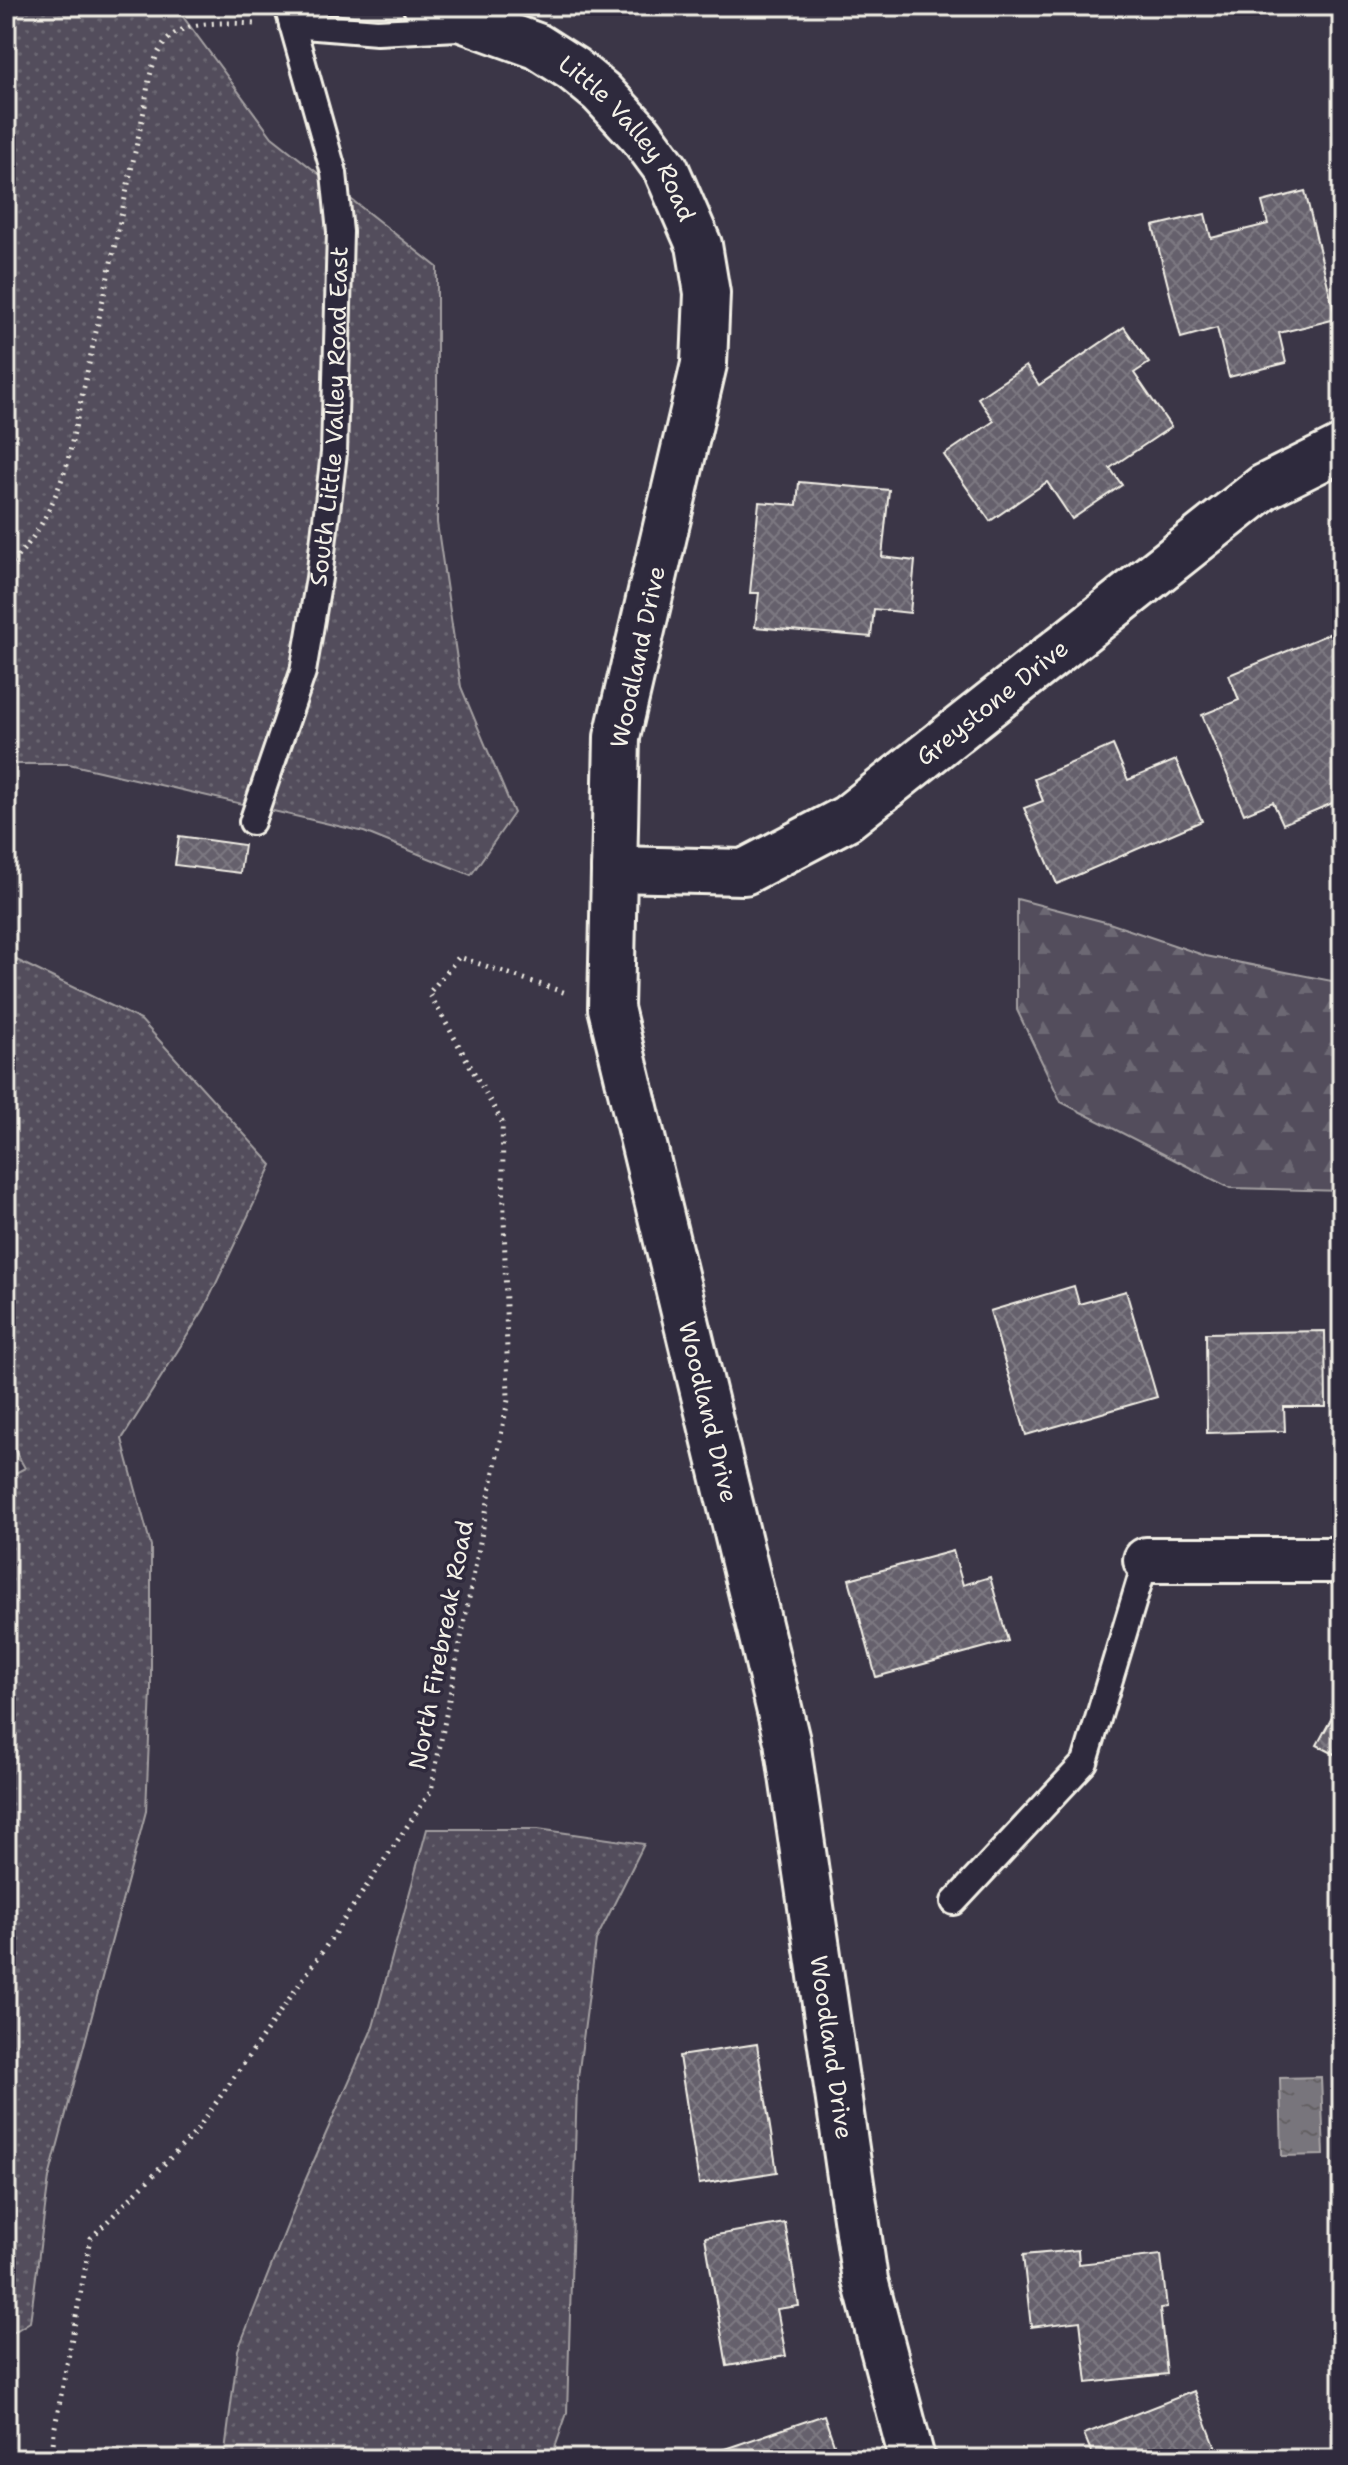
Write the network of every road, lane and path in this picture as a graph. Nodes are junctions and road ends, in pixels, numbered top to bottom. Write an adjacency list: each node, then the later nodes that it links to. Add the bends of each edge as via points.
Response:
1 (426, 6): 3 (street, Little Valley Road)
2 (290, 16): 3 (lane, via 377,32); 6 (path, via 196,23 178,31 155,56 67,465 50,512); 7 (lane, South Little Valley Road East, via 334,173 340,232 334,453 303,672)
3 (484, 27): 4 (street, Little Valley Road, via 537,46 573,69 641,135 666,169 699,245 707,293)
4 (704, 364): 8 (street, Woodland Drive, via 617,737)
5 (1342, 448): 8 (street, Greystone Drive, via 1264,487 847,818 744,872)
6 (6, 568)
7 (252, 822)
8 (614, 869): 9 (street, Woodland Drive)
9 (611, 1008): 13 (path, North Firebreak Road, via 459,957 429,993 502,1122 508,1400 431,1791 194,2134 91,2238); 14 (street, Woodland Drive, via 787,1741 865,2280)
10 (1146, 1560): 11 (street); 12 (lane, via 1085,1762)
11 (1342, 1560)
12 (954, 1902)
13 (52, 2459)
14 (912, 2459)

